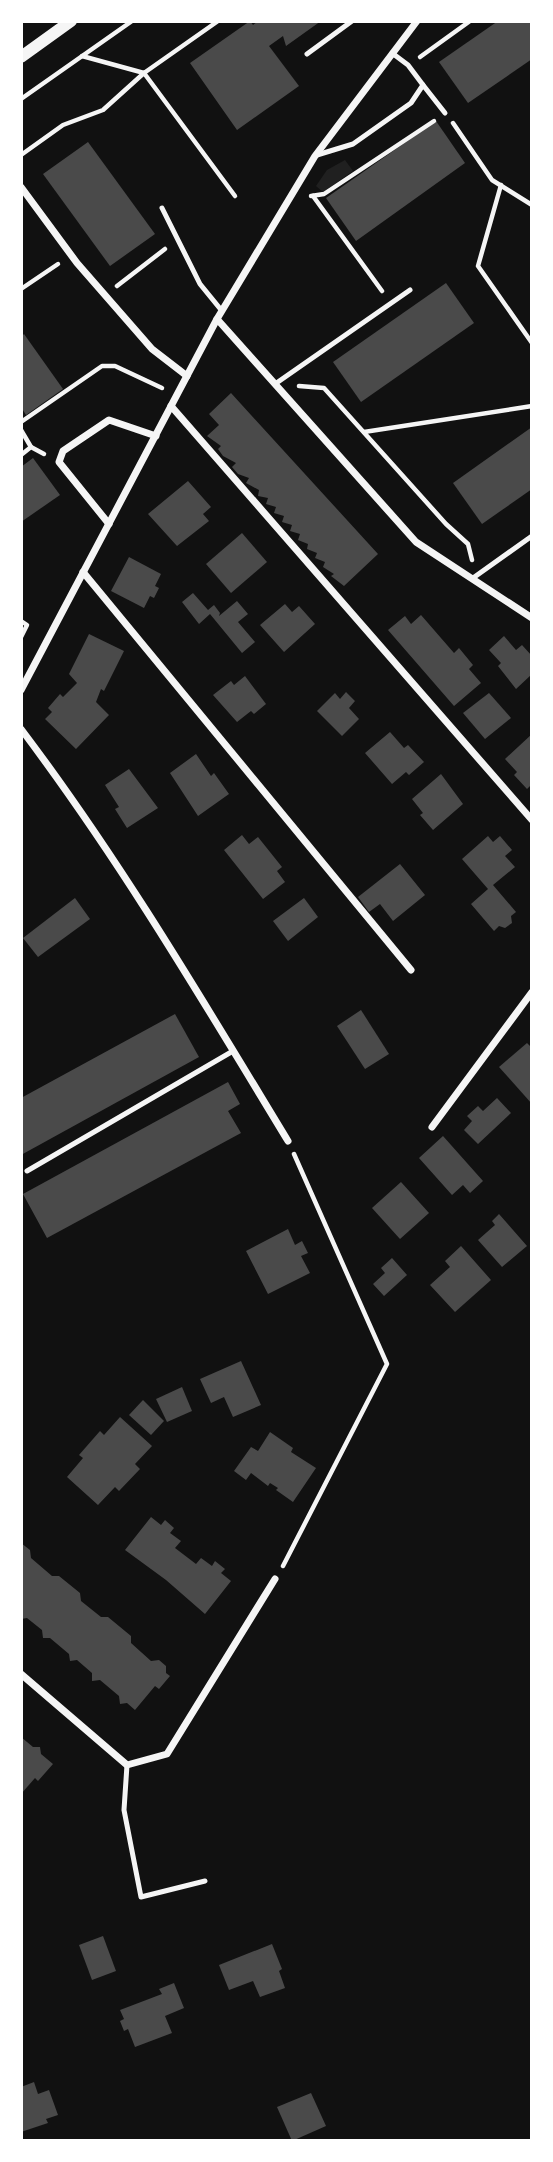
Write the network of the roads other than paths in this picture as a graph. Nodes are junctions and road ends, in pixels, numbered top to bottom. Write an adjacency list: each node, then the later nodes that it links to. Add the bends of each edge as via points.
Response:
1 (71, 21): 6 (street)
2 (352, 21): 5 (lane)
3 (417, 21): 4 (street)
4 (392, 53): 7 (lane); 9 (street)
5 (307, 54)
6 (21, 57)
7 (423, 85): 8 (lane); 9 (lane, via 411,103 353,144)
8 (445, 113)
9 (314, 156): 13 (street)
10 (21, 187): 15 (street, via 105,296 152,349)
11 (162, 208): 13 (lane, via 200,284)
12 (410, 290): 16 (lane)
13 (222, 311): 14 (street)
14 (217, 320): 15 (street); 16 (street)
15 (187, 376): 17 (street)
16 (275, 384): 22 (street, via 416,542)
17 (171, 406): 18 (street); 26 (street)
18 (156, 436): 19 (street); 19 (street, via 109,420 63,451 59,462)
19 (109, 524): 21 (street)
20 (532, 536): 22 (lane)
21 (83, 572): 24 (street); 27 (street)
22 (473, 578): 23 (street)
23 (532, 618)
24 (21, 690)
25 (21, 729): 29 (street, via 115,859)
26 (532, 820)
27 (411, 970)
28 (532, 992): 30 (street)
29 (233, 1051): 31 (street); 32 (lane)
30 (432, 1127)
31 (288, 1140)
32 (27, 1171)
33 (275, 1579): 35 (street, via 167,1754)
34 (21, 1674): 35 (street)
35 (127, 1765): 36 (lane, via 124,1810 141,1896)
36 (205, 1881)

